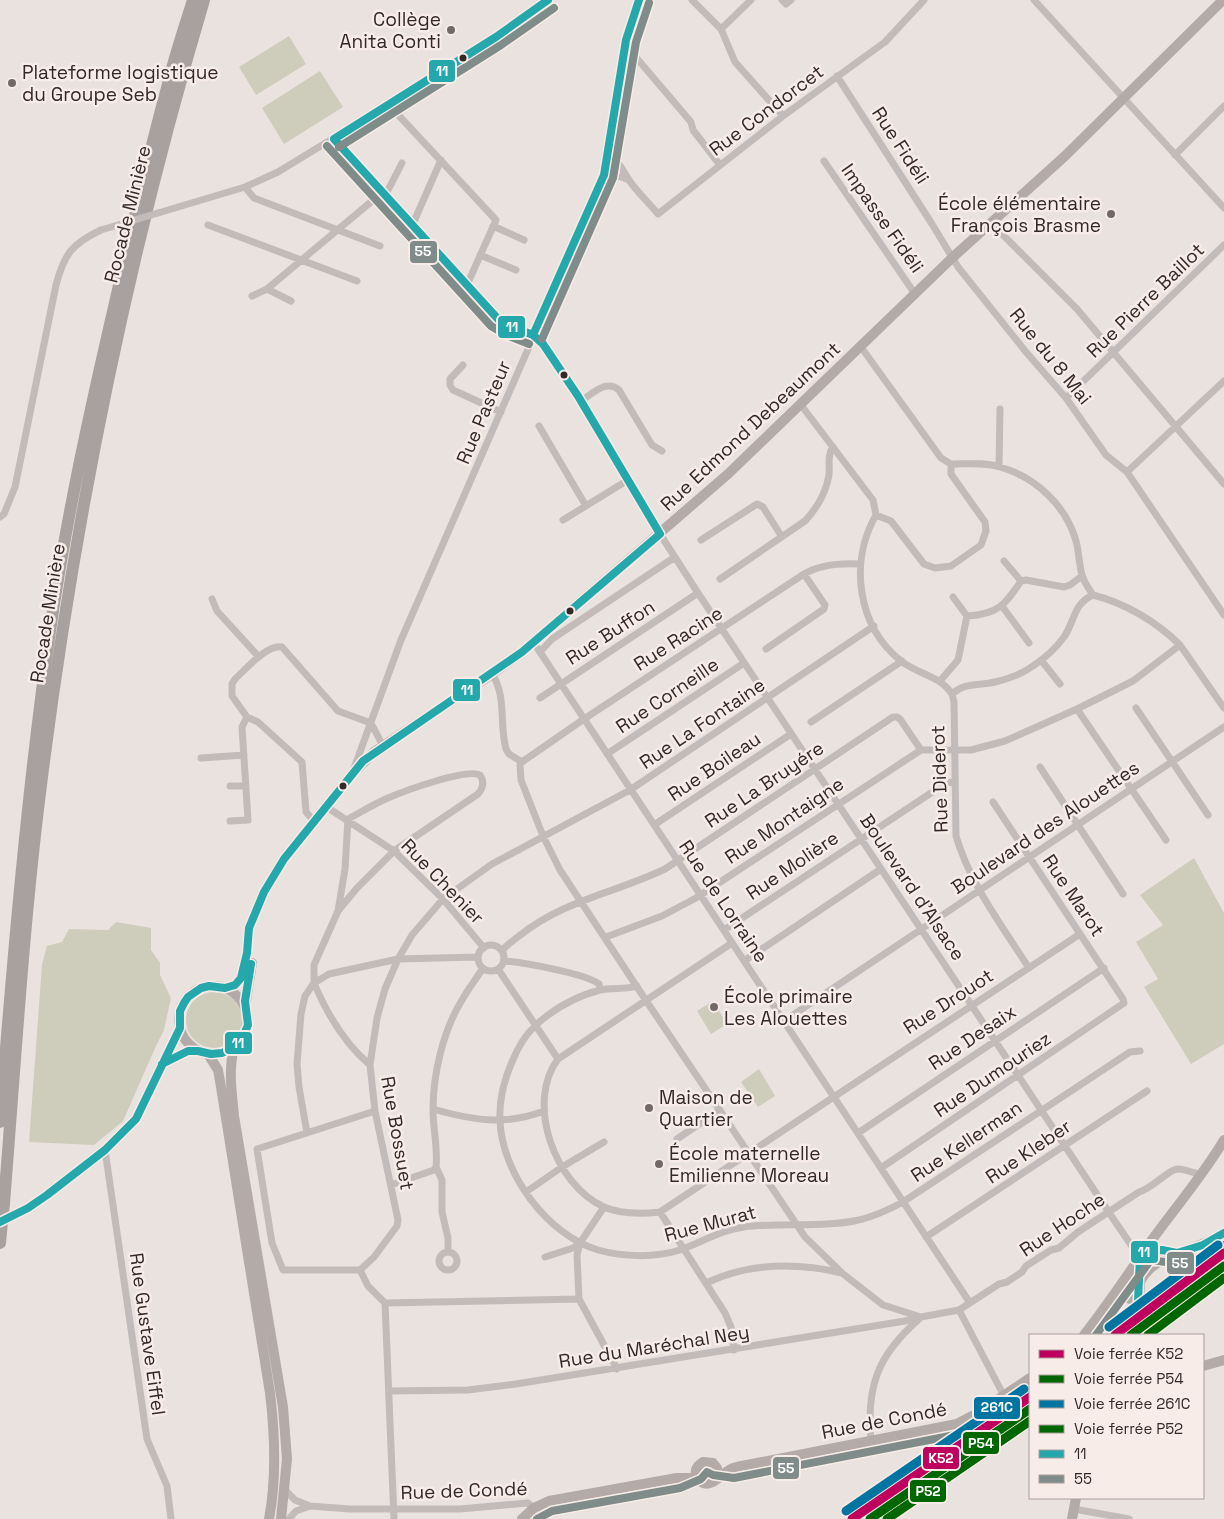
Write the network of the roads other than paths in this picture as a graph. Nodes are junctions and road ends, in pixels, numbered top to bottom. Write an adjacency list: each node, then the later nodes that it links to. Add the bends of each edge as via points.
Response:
1 (193, 0): 200 (highway, Rocade Minière, via 134,216 87,422 50,630 16,917)
2 (204, 0): 222 (highway, Rocade Minière, bridge, via 177,89 122,310 76,544 40,796)
3 (548, 0): 16 (street)
4 (639, 0): 13 (street, Rue Pasteur)
5 (692, 0): 12 (street)
6 (752, 0): 12 (street)
7 (782, 0): 8 (street, via 786,4)
8 (791, 0)
9 (924, 0): 14 (street, Rue Condorcet, via 885,42)
10 (1034, 0): 15 (street)
11 (1223, 0): 15 (main road, Rue Edmond Debeaumont)
12 (721, 29): 18 (street, via 735,62)
13 (624, 53): 20 (street, Rue Pasteur); 25 (street, via 634,55 691,122 693,130)
14 (837, 76): 18 (street, Rue Condorcet); 40 (street, Rue Fidéli)
15 (1124, 99): 21 (street); 31 (main road, Rue Edmond Debeaumont)
16 (389, 105): 19 (street); 22 (street)
17 (1224, 106): 21 (street)
18 (783, 116): 25 (street, Rue Condorcet)
19 (334, 139): 28 (street); 29 (street)
20 (608, 155): 26 (street, Rue Pasteur); 27 (street, Rue Condorcet, via 626,172)
21 (1175, 155): 30 (street)
22 (441, 160): 33 (street); 34 (street, via 496,220)
23 (824, 161): 46 (street, Impasse Fidéli)
24 (402, 163): 29 (street)
25 (720, 165): 27 (street, Rue Condorcet, via 658,214)
26 (604, 175): 27 (street); 49 (street, Rue Pasteur)
27 (629, 180)
28 (245, 187): 35 (street, via 254,198); 70 (street, bridge, via 101,230 70,250 62,263 56,285 15,487)
29 (383, 194): 33 (street); 35 (street)
30 (1224, 208)
31 (993, 221): 40 (main road, Rue Edmond Debeaumont); 51 (street)
32 (208, 225): 41 (street)
33 (412, 226): 44 (street)
34 (493, 226): 36 (street); 39 (street)
35 (338, 230): 38 (street); 41 (street)
36 (524, 240)
37 (1224, 245): 51 (street, Rue Pierre Baillot)
38 (380, 246)
39 (480, 255): 42 (street); 44 (street)
40 (952, 258): 46 (main road, Rue Edmond Debeaumont); 54 (street, Rue du 8 Mai)
41 (300, 260): 43 (street); 45 (street)
42 (516, 270)
43 (357, 281)
44 (467, 285): 49 (street, via 502,322)
45 (267, 289): 47 (street); 48 (street)
46 (915, 294): 50 (main road, Rue Edmond Debeaumont)
47 (252, 296)
48 (291, 301)
49 (533, 335): 55 (street, Boulevard d'Alsace); 58 (street, Rue Pasteur)
50 (861, 347): 56 (main road, Rue Edmond Debeaumont); 63 (street, via 941,458)
51 (1114, 353): 54 (street, Rue Pierre Baillot); 60 (street)
52 (463, 365): 58 (street, via 450,379 453,390)
53 (1224, 381): 60 (street)
54 (1066, 398): 65 (street, Rue du 8 Mai, via 1106,455)
55 (581, 401): 62 (street, via 606,386 616,386 652,445); 66 (street, Boulevard d'Alsace)
56 (801, 405): 61 (street); 72 (main road, Rue Edmond Debeaumont)
57 (1000, 409): 64 (street)
58 (501, 412): 113 (street, Rue Pasteur, via 402,640)
59 (538, 426): 68 (street)
60 (1176, 426): 65 (street); 67 (street)
61 (833, 447): 69 (street, via 873,500); 73 (street, via 829,453 827,486 821,501 805,521)
62 (662, 451)
63 (951, 464): 64 (street); 69 (street, via 951,474 985,522 986,531 981,545 946,568 930,567 924,564 891,521)
64 (999, 466): 79 (street, via 1030,480 1062,510 1076,540)
65 (1127, 472): 88 (street, Rue du 8 Mai)
66 (628, 480): 68 (street); 72 (street, Boulevard d'Alsace)
67 (1224, 484)
68 (586, 506): 71 (street)
69 (876, 515): 77 (street, via 865,540)
70 (0, 517)
71 (563, 520)
72 (660, 534): 75 (street, Boulevard d'Alsace); 91 (main road, Rue Edmond Debeaumont)
73 (782, 537): 74 (street, via 763,507 757,504); 80 (street)
74 (701, 540)
75 (675, 557): 82 (street, Boulevard d'Alsace); 95 (street, via 552,639)
76 (1004, 562): 81 (street)
77 (860, 564): 78 (street, Rue Racine, via 842,563 812,569); 89 (street, via 860,586 866,612)
78 (804, 574): 90 (street, Rue Racine); 94 (street, via 825,605 824,610)
79 (1082, 576): 81 (street, via 1064,588); 83 (street)
80 (720, 579)
81 (1021, 581): 86 (street)
82 (698, 594): 90 (street, Boulevard d'Alsace); 102 (street, Rue Buffon)
83 (1093, 595): 93 (street, via 1149,620); 97 (street, via 1080,604 1064,636)
84 (953, 597): 87 (street)
85 (212, 599): 96 (street, via 217,611)
86 (1002, 606): 87 (street, via 986,614); 92 (street)
87 (967, 616): 101 (street, via 958,660)
88 (1224, 616)
89 (874, 626): 98 (street, via 889,649); 106 (street, Rue La Fontaine)
90 (721, 628): 99 (street, Boulevard d'Alsace); 111 (street, Rue Racine)
91 (534, 643): 95 (street, Rue de Lorraine); 100 (main road, Rue Edmond Debeaumont)
92 (1029, 643)
93 (1180, 645): 108 (street); 109 (street, via 1133,680)
94 (766, 649)
95 (540, 652): 102 (street, Rue de Lorraine)
96 (259, 657): 110 (street, via 232,684 232,696); 113 (street, via 273,647 282,647 338,711)
97 (1041, 660): 103 (street); 104 (street, via 1011,677 964,686)
98 (902, 661): 101 (street); 112 (street)
99 (744, 663): 106 (street, Boulevard d'Alsace); 121 (street, Rue Corneille)
100 (492, 674): 117 (main road, Rue Edmond Debeaumont); 124 (street, via 498,682 506,749)
101 (940, 681): 104 (street)
102 (561, 684): 105 (street, Rue Buffon); 111 (street, Rue de Lorraine)
103 (1060, 684)
104 (952, 694): 119 (street, Rue Diderot)
105 (540, 698)
106 (768, 699): 115 (street, Boulevard d'Alsace); 133 (street, Rue La Fontaine)
107 (1136, 708): 125 (street)
108 (1224, 708)
109 (1076, 709): 119 (street, via 1005,741); 132 (street)
110 (247, 717): 122 (street, via 242,727); 140 (street, via 258,722 302,762 306,812)
111 (584, 719): 121 (street, Rue de Lorraine); 124 (street, Rue Racine)
112 (811, 722)
113 (371, 723): 116 (street, Rue Pasteur); 117 (street)
114 (1224, 727): 125 (street, Boulevard des Alouettes)
115 (792, 734): 127 (street, Boulevard d'Alsace); 141 (street, Rue Boileau)
116 (365, 739): 120 (street); 128 (street, Rue Pasteur)
117 (383, 746): 120 (main road, Rue Edmond Debeaumont)
118 (921, 750): 119 (street); 127 (street, Rue La Bruyére, via 896,716); 135 (street, Rue Montaigne)
119 (954, 751): 129 (street, Rue Diderot)
120 (374, 752): 128 (main road, Rue Edmond Debeaumont)
121 (607, 754): 133 (street, Rue de Lorraine)
122 (244, 755): 123 (street); 131 (street)
123 (201, 758)
124 (522, 762): 143 (street, via 521,780)
125 (1173, 762): 132 (street, Boulevard des Alouettes); 137 (street)
126 (1040, 767): 142 (street)
127 (814, 769): 135 (street, Boulevard d'Alsace); 148 (street, Rue La Bruyére)
128 (352, 774): 136 (main road, Rue Edmond Debeaumont)
129 (954, 782): 144 (street, Rue Molière, via 946,782); 150 (street, Rue Diderot, via 956,836)
130 (230, 786): 131 (street)
131 (246, 786): 139 (street, via 248,820)
132 (1132, 788): 142 (street, Boulevard des Alouettes); 145 (street)
133 (630, 790): 141 (street, Rue de Lorraine); 143 (street, Rue La Fontaine)
134 (993, 802): 147 (street, Rue Marot)
135 (838, 804): 144 (street, Boulevard d'Alsace); 152 (street, Rue Montaigne)
136 (325, 806): 138 (street, Rue Chenier); 140 (main road, Rue Edmond Debeaumont)
137 (1208, 815)
138 (348, 819): 146 (street, Rue Chenier); 146 (street, via 389,798 444,779 474,773 483,779 483,787 478,794); 155 (street)
139 (230, 821)
140 (314, 821): 156 (main road, Rue Edmond Debeaumont, via 284,859)
141 (654, 825): 148 (street, Rue de Lorraine)
142 (1077, 825): 147 (street, Boulevard des Alouettes); 151 (street)
143 (543, 836): 153 (street, Rue Bossuet, via 492,864); 154 (street)
144 (861, 839): 149 (street, Boulevard d'Alsace); 158 (street, Rue Molière)
145 (1166, 840)
146 (394, 851): 153 (street, Rue Chenier); 155 (street)
147 (1029, 857): 150 (street, Boulevard des Alouettes); 159 (street, Rue Marot)
148 (677, 861): 152 (street, Rue de Lorraine); 154 (street, Rue La Bruyére, via 648,877)
149 (881, 870): 157 (street, Boulevard d'Alsace); 167 (street)
150 (979, 889): 157 (street, Boulevard des Alouettes); 169 (street, Rue Diderot)
151 (1123, 894)
152 (701, 895): 158 (street, Rue de Lorraine); 160 (street, Rue Montaigne, via 662,916)
153 (443, 899): 162 (street, Rue Chenier); 165 (street, Rue Bossuet, via 412,935)
154 (580, 901): 160 (street); 163 (street, Rue La Bruyére, via 535,923)
155 (338, 911): 172 (street, via 314,965)
156 (255, 914): 174 (main road, Rue Edmond Debeaumont, via 249,928 241,978 235,985); 178 (main road)
157 (921, 929): 177 (street, Boulevard d'Alsace); 180 (street, Boulevard des Alouettes)
158 (724, 930): 161 (street, Rue de Lorraine)
159 (1080, 934): 169 (street, Rue Drouot); 170 (street, Rue Marot)
160 (606, 937): 173 (street)
161 (732, 943): 167 (street, Rue de Lorraine); 176 (street)
162 (484, 948): 163 (street, via 496,946); 164 (street)
163 (502, 951): 166 (street)
164 (478, 958): 165 (street); 168 (street)
165 (398, 959): 172 (street, via 329,974); 190 (street, Rue Bossuet, via 377,1018)
166 (504, 960): 171 (street); 175 (street, via 593,980 599,984)
167 (744, 961): 180 (street, Rue de Lorraine)
168 (482, 968): 171 (street); 194 (street, via 461,1001 445,1038)
169 (1029, 968): 177 (street, Rue Drouot)
170 (1104, 968): 179 (street, Rue Marot, via 1123,999); 183 (street, Rue Desaix)
171 (498, 969): 181 (street)
172 (314, 983): 190 (street, via 345,1039); 201 (street, via 305,996 298,1044 299,1087)
173 (637, 986): 175 (street, Rue Murat); 176 (street)
174 (225, 988): 178 (main road, via 240,998); 182 (main road, via 209,986 188,997 180,1011)
175 (600, 990): 181 (street, Rue Murat, via 568,1003)
176 (647, 1001): 188 (street); 195 (street)
177 (972, 1005): 183 (street, Boulevard d'Alsace); 193 (street, Rue Drouot)
178 (245, 1006): 184 (main road, via 248,1015 245,1033)
179 (1122, 1006): 191 (street, Rue Dumouriez)
180 (784, 1021): 193 (street, Rue de Lorraine)
181 (535, 1026): 188 (street); 199 (street, Rue Murat, via 515,1053 508,1071)
182 (180, 1028): 185 (main road, via 186,1041); 189 (street)
183 (995, 1041): 191 (street, Boulevard d'Alsace); 202 (street, Rue Desaix)
184 (234, 1048): 187 (main road); 257 (main road, via 230,1080 234,1116 283,1407 287,1459)
185 (197, 1050): 187 (main road); 189 (street, via 185,1052)
186 (1140, 1051): 197 (street, Rue Kellerman, via 1130,1052)
187 (208, 1054): 264 (main road, via 218,1070 270,1393 275,1470)
188 (558, 1059): 196 (street, via 547,1083)
189 (162, 1064): 207 (street, via 136,1119)
190 (370, 1065): 198 (street, Rue Bossuet)
191 (1019, 1075): 197 (street, Boulevard d'Alsace); 211 (street, Rue Dumouriez)
192 (1147, 1091): 206 (street, Rue Kleber)
193 (834, 1096): 202 (street, Rue de Lorraine); 208 (street, Rue Drouot)
194 (433, 1109): 199 (street); 209 (street)
195 (720, 1110): 203 (street); 208 (street)
196 (544, 1111): 199 (street); 210 (street, via 549,1138)
197 (1041, 1111): 206 (street, Boulevard d'Alsace); 217 (street, Rue Kellerman)
198 (375, 1112): 201 (street); 214 (street, Rue Bossuet)
199 (500, 1121): 216 (street, Rue Murat, via 503,1143)
200 (0, 1122)
201 (307, 1133): 232 (street, via 257,1149 272,1243 283,1270)
202 (858, 1133): 211 (street, Rue de Lorraine)
203 (677, 1139)
204 (1224, 1140): 213 (main road)
205 (604, 1142): 210 (street)
206 (1065, 1146): 220 (street, Boulevard d'Alsace); 224 (street, Rue Kleber)
207 (105, 1150): 222 (street); 263 (street, Rue Gustave Eiffel, via 147,1439 167,1486)
208 (748, 1152): 219 (street, Rue Drouot); 221 (street)
209 (436, 1167): 214 (street); 227 (street, via 442,1180 442,1212)
210 (562, 1167): 216 (street); 218 (street, via 577,1187)
211 (881, 1168): 217 (street, Rue de Lorraine)
212 (1184, 1170): 213 (street); 215 (street); 220 (street, Rue Hoche, via 1170,1172)
213 (1202, 1174): 215 (main road)
214 (391, 1185): 232 (street, Rue Bossuet, via 397,1226)
215 (1193, 1186): 229 (main road)
216 (526, 1192): 225 (street, Rue Murat, via 550,1221)
217 (904, 1202): 221 (street, Rue Kellerman, via 854,1221); 224 (street, Rue de Lorraine)
218 (604, 1207): 219 (street, via 646,1214); 225 (street)
219 (660, 1212): 226 (street)
220 (1108, 1212): 229 (street, Boulevard d'Alsace); 239 (street, Rue Hoche, via 1059,1248 1051,1250 1007,1282)
221 (797, 1225): 226 (street, Rue Murat, via 737,1228); 233 (street)
222 (0, 1233)
223 (1224, 1233): 228 (main road, via 1203,1245)
224 (926, 1237): 239 (street, Rue de Lorraine)
225 (580, 1243): 226 (street, Rue Murat, via 631,1255); 230 (street); 237 (street, via 577,1256)
226 (683, 1248): 235 (street)
227 (448, 1252)
228 (1177, 1253): 229 (main road, via 1162,1250); 231 (main road)
229 (1142, 1255): 231 (street); 234 (main road); 236 (main road)
230 (545, 1257)
231 (1160, 1261): 234 (main road)
232 (360, 1270): 238 (street, via 368,1286)
233 (842, 1273): 235 (street, via 786,1265 743,1270); 242 (street, via 883,1305)
234 (1140, 1282): 240 (main road)
235 (706, 1283): 245 (street, via 731,1327)
236 (1114, 1295): 240 (main road); 243 (main road)
237 (578, 1299): 238 (street); 248 (street)
238 (385, 1303): 250 (street)
239 (970, 1303): 241 (street, Rue Hoche)
240 (1138, 1303): 244 (main road, bridge)
241 (959, 1310): 242 (street, Rue du Maréchal Ney); 251 (street)
242 (921, 1317): 245 (street, Rue du Maréchal Ney); 252 (street, via 900,1337 879,1369 870,1400)
243 (1085, 1334)
244 (1143, 1334)
245 (734, 1350): 248 (street, Rue du Maréchal Ney)
246 (1224, 1360): 247 (main road)
247 (1204, 1366)
248 (617, 1369): 250 (street, Rue du Maréchal Ney, via 475,1389)
249 (1029, 1379): 251 (main road, Rue de Condé)
250 (390, 1391): 261 (street)
251 (1004, 1396): 252 (main road, Rue de Condé, via 957,1424)
252 (871, 1440): 254 (main road, Rue de Condé)
253 (715, 1466): 254 (main road, Rue de Condé); 255 (main road, via 702,1462); 256 (main road, via 718,1472)
254 (732, 1468): 256 (main road, Rue de Condé)
255 (696, 1474): 256 (main road, via 703,1483); 260 (main road, Rue de Condé, via 549,1501)
256 (716, 1479)
257 (285, 1490): 259 (street, Rue de Condé, via 295,1500); 265 (main road)
258 (1076, 1499): 262 (main road)
259 (310, 1506): 261 (street, Rue de Condé); 266 (street, via 296,1511)
260 (534, 1508): 261 (street, Rue de Condé, via 528,1503); 268 (main road)
261 (394, 1510): 267 (street)
262 (1073, 1514): 269 (street)
263 (172, 1519)
264 (269, 1519)
265 (281, 1519)
266 (289, 1519)
267 (394, 1519)
268 (522, 1519)
269 (1129, 1519)

